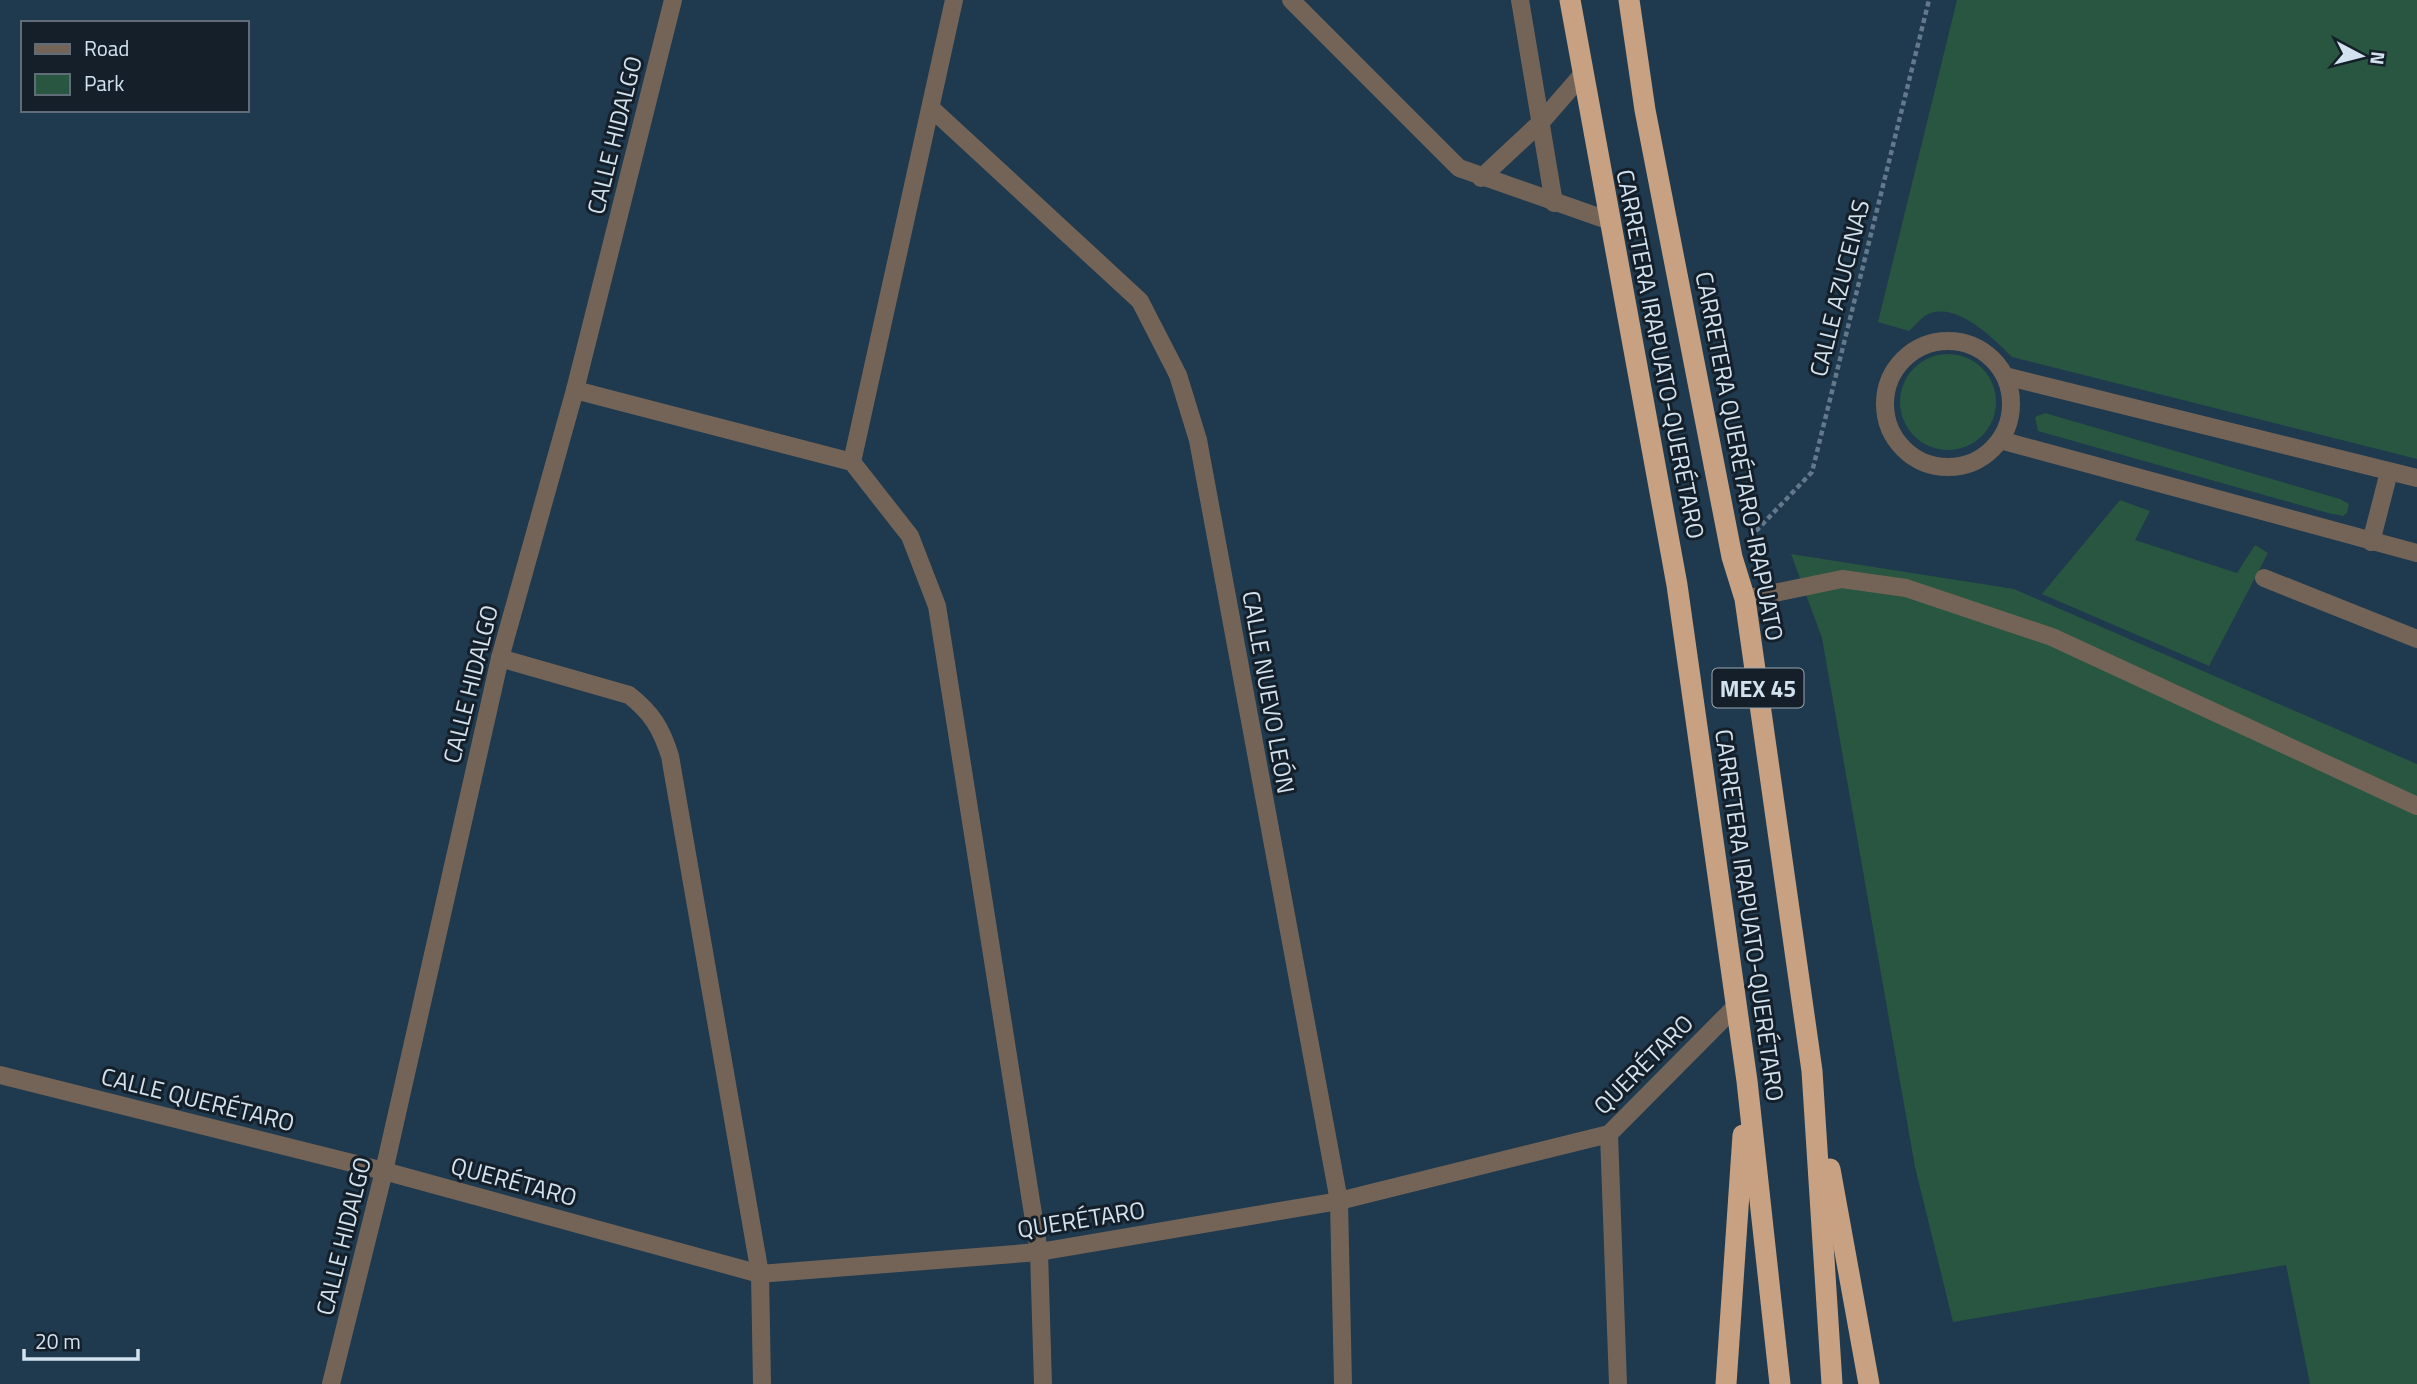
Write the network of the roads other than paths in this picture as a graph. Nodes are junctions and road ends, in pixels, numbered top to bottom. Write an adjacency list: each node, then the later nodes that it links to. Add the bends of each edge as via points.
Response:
1 (673, 0): 14 (street, CALLE HIDALGO)
2 (954, 0): 8 (street)
3 (1291, 0): 10 (street, via 1459,168)
4 (1520, 0): 9 (street)
5 (1570, 0): 7 (highway, CARRETERA IRAPUATO-QUERÉTARO / MEX 45)
6 (1629, 0): 22 (highway, CARRETERA QUERÉTARO-IRAPUATO / MEX 45, via 1645,110 1732,557)
7 (1582, 75): 9 (street); 12 (highway, CARRETERA IRAPUATO-QUERÉTARO / MEX 45)
8 (931, 108): 16 (street); 32 (street, CALLE NUEVO LEÓN, via 1140,301 1178,375 1198,440)
9 (1541, 122): 10 (street); 11 (street)
10 (1481, 178): 11 (street)
11 (1554, 203): 12 (street)
12 (1610, 221): 26 (highway, CARRETERA IRAPUATO-QUERÉTARO / MEX 45, via 1677,585)
13 (2005, 376): 15 (street, via 2011,397 2010,419); 15 (street, via 1979,348 1961,341 1941,341 1923,346 1900,364 1887,389 1885,409 1900,444 1932,465 1970,463); 17 (street)
14 (575, 390): 16 (street); 24 (street, CALLE HIDALGO)
15 (2000, 440): 19 (street)
16 (852, 462): 33 (street, via 910,536 937,606)
17 (2389, 472): 18 (street); 19 (street)
18 (2417, 478)
19 (2371, 542): 20 (street)
20 (2417, 553)
21 (2264, 578): 23 (street)
22 (1745, 599): 25 (street, via 1842,579 1906,588 2052,637); 27 (highway, CARRETERA QUERÉTARO-IRAPUATO / MEX 45)
23 (2417, 639)
24 (500, 658): 31 (street, CALLE HIDALGO); 34 (street, via 629,695 661,726 670,756)
25 (2417, 806)
26 (1736, 1006): 29 (highway, CARRETERA IRAPUATO-QUERÉTARO / MEX 45); 30 (street, QUERÉTARO)
27 (1812, 1071): 42 (highway, CARRETERA QUERÉTARO-IRAPUATO / MEX 45); 43 (highway)
28 (0, 1075): 31 (street, CALLE QUERÉTARO)
29 (1747, 1080): 40 (highway); 41 (highway, CARRETERA IRAPUATO-QUERÉTARO / MEX 45)
30 (1609, 1134): 32 (street, QUERÉTARO); 39 (street)
31 (384, 1171): 34 (street, QUERÉTARO); 35 (street, CALLE HIDALGO)
32 (1339, 1201): 33 (street, QUERÉTARO); 38 (street, CALLE NUEVO LEÓN)
33 (1039, 1252): 34 (street, QUERÉTARO); 37 (street)
34 (760, 1273): 36 (street)
35 (331, 1384)
36 (762, 1384)
37 (1043, 1384)
38 (1343, 1384)
39 (1618, 1384)
40 (1726, 1384)
41 (1780, 1384)
42 (1832, 1384)
43 (1869, 1384)

